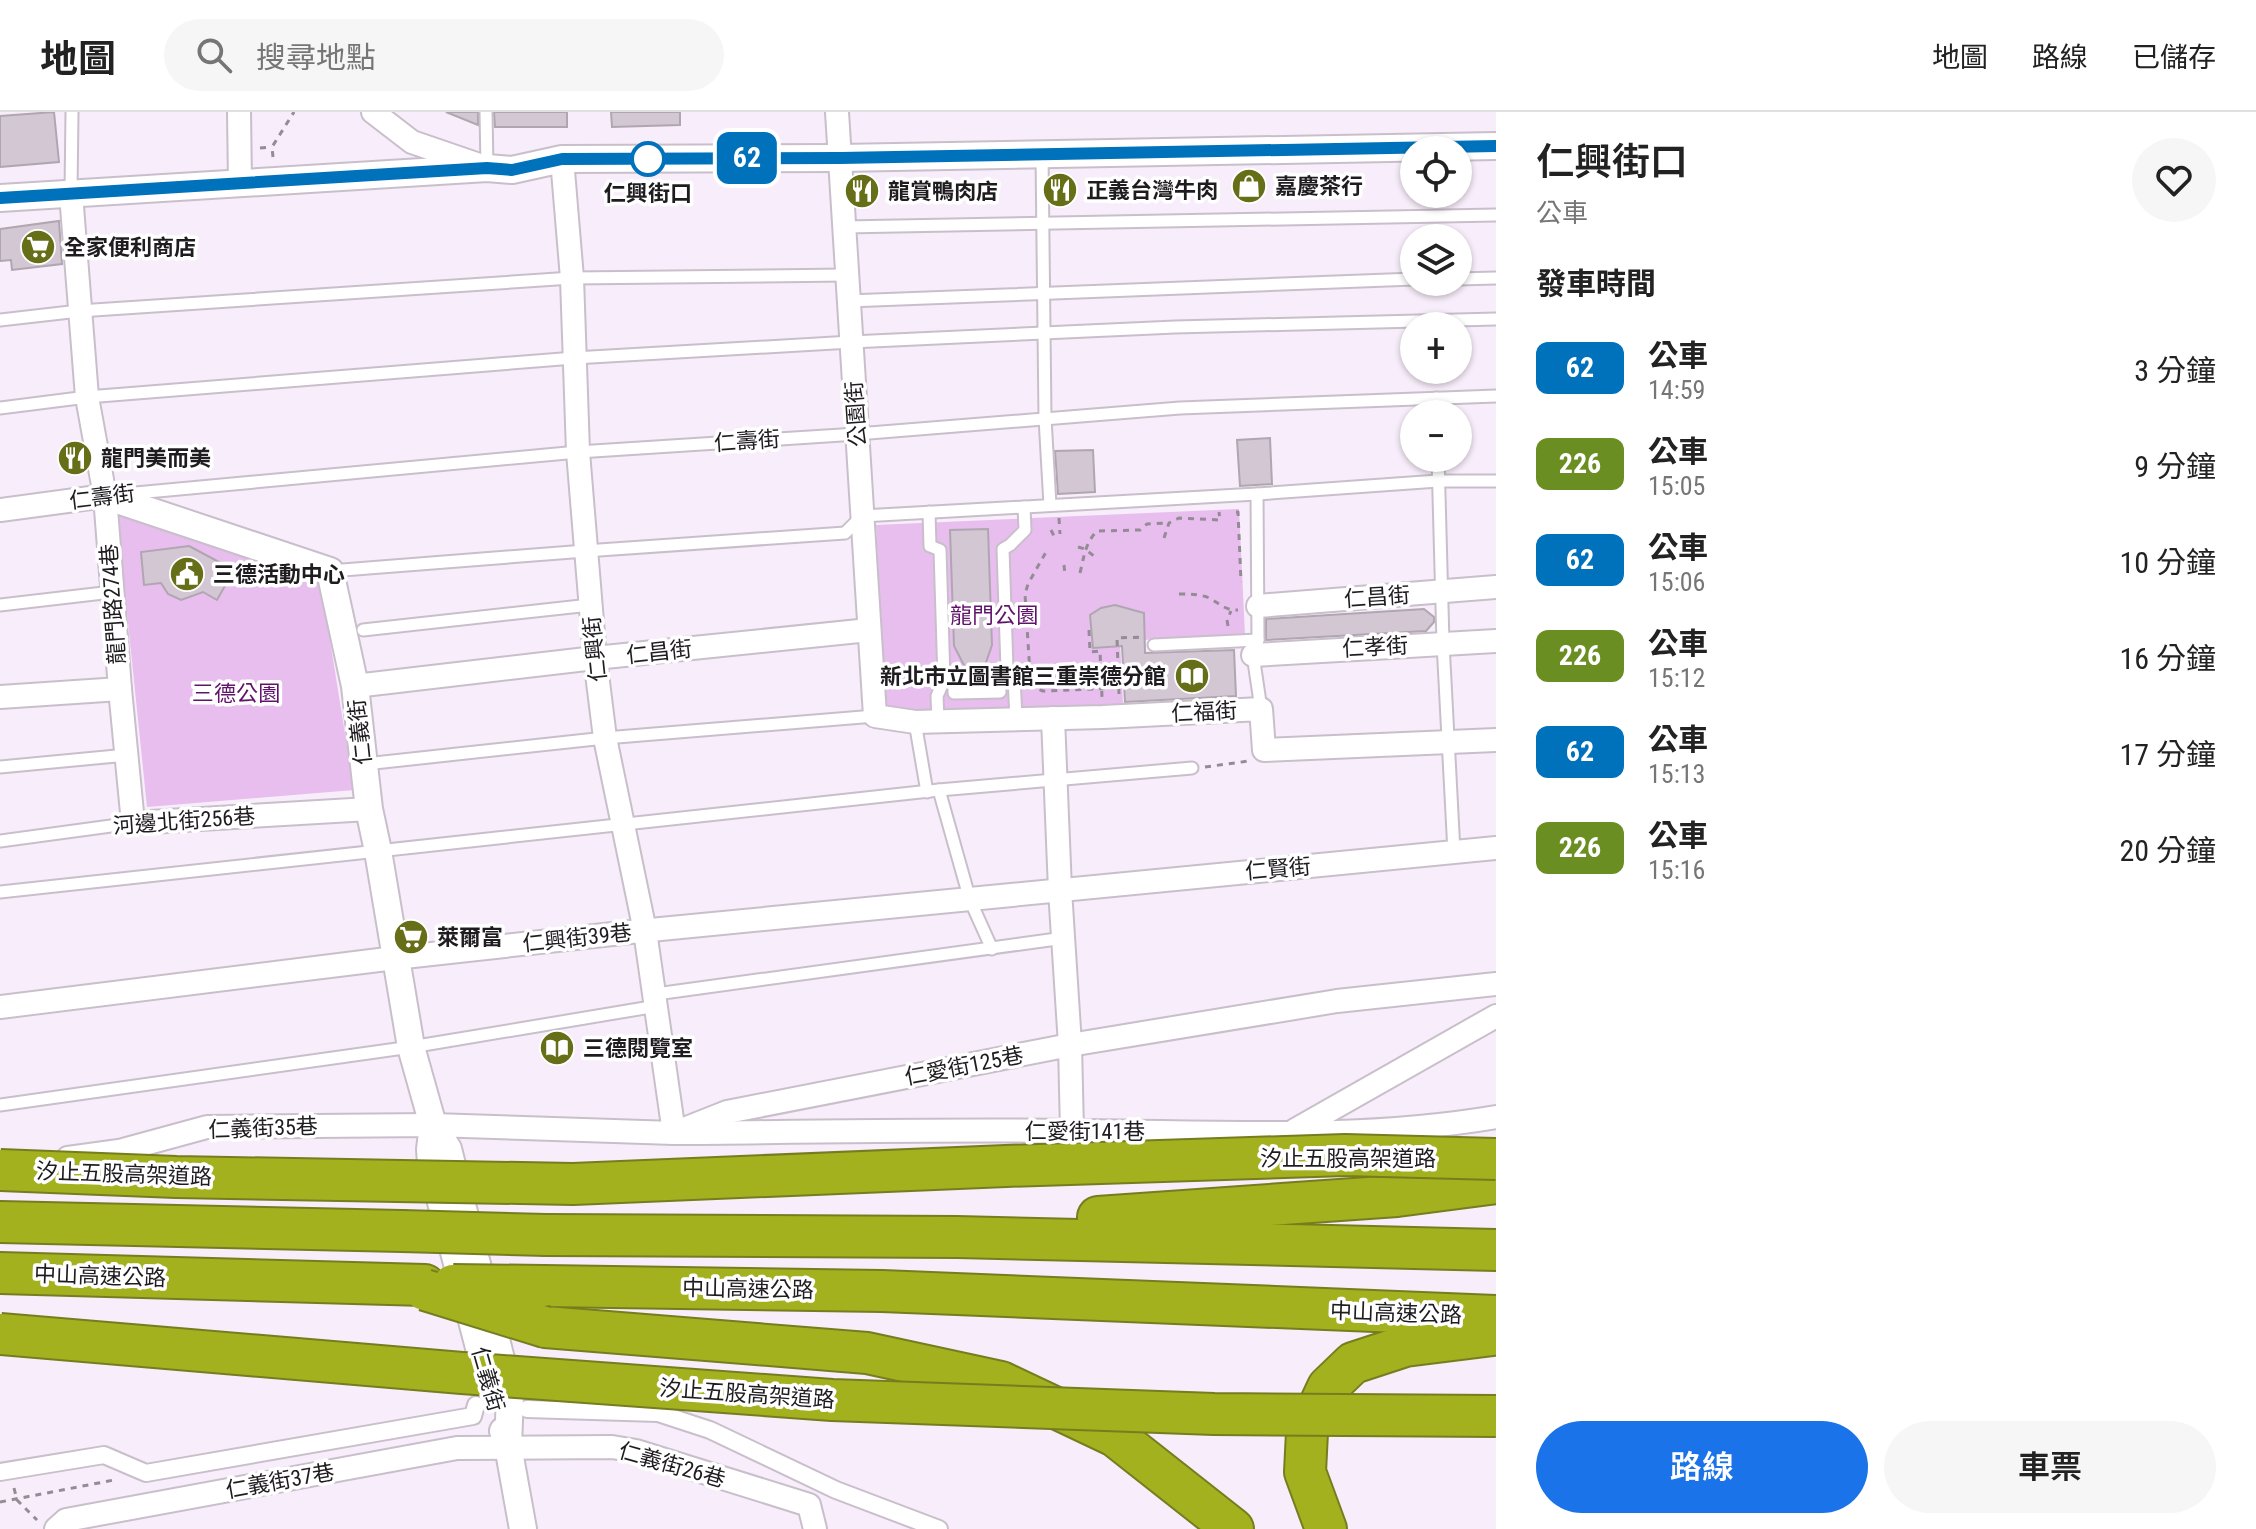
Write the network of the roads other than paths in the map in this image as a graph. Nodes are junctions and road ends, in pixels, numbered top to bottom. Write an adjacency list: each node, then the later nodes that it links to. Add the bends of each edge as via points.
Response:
1 (72, 112): 12 (lane)
2 (239, 112): 11 (street)
3 (373, 112): 10 (street, via 412,142)
4 (486, 112): 10 (lane)
5 (837, 112): 8 (street, 公園街)
6 (1496, 146): 7 (street)
7 (1042, 154): 8 (street); 15 (lane)
8 (840, 158): 9 (street); 16 (street, 公園街)
9 (562, 159): 10 (street, via 512,170); 18 (street, 仁興街)
10 (487, 168): 11 (street)
11 (240, 183): 12 (street)
12 (71, 194): 13 (street); 24 (street, 龍門路274巷)
13 (0, 198)
14 (1496, 215): 15 (lane)
15 (1043, 225): 16 (lane); 22 (lane)
16 (844, 227): 17 (street, 公園街)
17 (847, 275): 18 (lane); 23 (street, 公園街)
18 (572, 278): 24 (lane); 29 (street, 仁興街)
19 (1496, 278): 20 (lane)
20 (1472, 279)
21 (1400, 280): 22 (lane)
22 (1044, 293): 23 (lane); 27 (lane)
23 (848, 301): 28 (street, 公園街)
24 (79, 311): 26 (lane); 31 (street, 龍門路274巷)
25 (1496, 319): 27 (lane)
26 (0, 320)
27 (1046, 333): 28 (lane); 34 (lane)
28 (851, 342): 29 (lane); 35 (street, 公園街)
29 (574, 358): 31 (lane); 36 (street, 仁興街)
30 (1496, 396): 32 (lane, 仁壽街)
31 (87, 397): 33 (lane); 41 (street, 龍門路274巷)
32 (1436, 398): 34 (lane, 仁壽街)
33 (0, 408)
34 (1045, 418): 35 (lane, 仁壽街); 42 (lane)
35 (857, 434): 36 (lane, 仁壽街); 46 (street, 公園街)
36 (578, 452): 41 (lane, 仁壽街); 47 (street, 仁興街)
37 (1438, 472): 38 (lane)
38 (1438, 481): 39 (lane); 40 (lane); 51 (lane)
39 (1496, 481)
40 (1257, 494): 42 (lane); 54 (lane)
41 (105, 496): 44 (street, 仁壽街); 48 (street); 50 (street, 龍門路274巷)
42 (1050, 505): 43 (lane)
43 (1024, 507): 45 (lane); 62 (lane, via 1025,530 1003,549)
44 (0, 510)
45 (929, 512): 46 (lane); 63 (lane, via 930,546 940,550)
46 (862, 516): 47 (lane, via 845,533); 56 (street, 公園街)
47 (585, 551): 48 (lane); 53 (street, 仁興街)
48 (330, 571): 64 (street, 仁義街)
49 (1496, 587): 51 (street, 仁昌街)
50 (112, 592): 52 (lane); 65 (street, 龍門路274巷)
51 (1441, 592): 54 (street, 仁昌街); 58 (lane)
52 (0, 605)
53 (590, 605): 55 (lane); 61 (street, 仁興街)
54 (1258, 608): 60 (lane)
55 (363, 630)
56 (869, 630): 61 (street, 仁昌街); 68 (street, 公園街)
57 (1496, 641): 58 (street, 仁孝街)
58 (1443, 643): 60 (street, 仁孝街); 75 (lane)
59 (1154, 645): 60 (lane)
60 (1256, 647): 67 (lane)
61 (595, 658): 64 (street, 仁昌街); 73 (street, 仁興街)
62 (1007, 669): 63 (lane, via 999,678 1000,692 954,693 954,685); 70 (lane, via 1014,677)
63 (944, 680): 71 (lane, via 937,696)
64 (355, 686): 77 (street, 仁義街)
65 (120, 689): 66 (street); 76 (street, 龍門路274巷)
66 (0, 697)
67 (1261, 709): 69 (street, 仁福街); 75 (street, 仁福街, via 1264,750)
68 (875, 716): 72 (street, 仁福街); 73 (lane)
69 (1053, 718): 70 (street, 仁福街); 80 (street)
70 (1016, 719): 71 (street, 仁福街)
71 (938, 721): 72 (street, 仁福街)
72 (915, 722): 81 (lane)
73 (605, 738): 77 (lane); 84 (street, 仁興街)
74 (1496, 740): 75 (street)
75 (1449, 742): 88 (lane)
76 (127, 755): 78 (lane); 83 (street, 龍門路274巷)
77 (363, 764): 82 (street, 仁義街)
78 (0, 767)
79 (1192, 768): 80 (lane)
80 (1056, 780): 81 (lane); 89 (street)
81 (933, 791): 84 (lane); 91 (lane)
82 (369, 809): 83 (street, 河邊北街256巷); 87 (street, 仁義街)
83 (133, 823): 85 (lane, 河邊北街256巷)
84 (622, 824): 87 (lane); 92 (street, 仁興街)
85 (0, 841)
86 (1496, 848): 88 (street, 仁賢街)
87 (378, 851): 90 (lane); 95 (street, 仁義街)
88 (1454, 852): 89 (street, 仁賢街)
89 (1060, 890): 91 (street, 仁興街39巷); 93 (street)
90 (0, 892)
91 (970, 900): 92 (street, 仁興街39巷); 94 (lane)
92 (645, 931): 95 (street, 仁興街39巷); 97 (street, 仁興街)
93 (1064, 938): 94 (lane); 100 (street)
94 (992, 949): 97 (lane)
95 (395, 958): 98 (street, 仁興街39巷); 101 (street, 仁義街)
96 (1496, 984): 100 (street, 仁愛街125巷, via 1337,1001)
97 (656, 1000): 101 (lane); 106 (street, 仁興街)
98 (0, 1007)
99 (1496, 1016): 107 (street)
100 (1070, 1045): 105 (street); 106 (street, 仁愛街125巷, via 727,1112)
101 (411, 1047): 102 (lane); 104 (street, 仁義街)
102 (0, 1105)
103 (1496, 1117): 107 (street, 仁愛街141巷, via 1447,1125)
104 (433, 1125): 106 (street, 仁愛街125巷); 109 (street, 仁義街35巷, via 207,1127 119,1151); 122 (street, 仁義街, via 448,1149 510,1395)
105 (1072, 1131): 106 (street, 仁愛街141巷); 107 (street, 仁愛街141巷)
106 (674, 1133)
107 (1291, 1133)
108 (1496, 1159): 109 (highway, 汐止五股高架道路, bridge, via 1330,1156 573,1184 176,1177)
109 (0, 1168)
110 (1496, 1183): 112 (highway, via 1366,1198)
111 (0, 1222): 112 (highway, bridge)
112 (784, 1236): 113 (highway)
113 (1496, 1250)
114 (0, 1273): 115 (highway, 中山高速公路)
115 (422, 1286): 116 (highway, 中山高速公路, bridge, via 882,1291); 128 (highway, bridge, via 545,1327 867,1353 1001,1382 1115,1436)
116 (1496, 1316)
117 (0, 1334): 121 (highway, 汐止五股高架道路, bridge, via 832,1400 1214,1414)
118 (1496, 1335): 129 (highway, via 1405,1346 1353,1363 1328,1387 1307,1432 1305,1472)
119 (476, 1405): 123 (street, via 473,1416 146,1473 104,1455)
120 (527, 1409): 127 (street, via 658,1413 710,1430 836,1490)
121 (1496, 1416)
122 (508, 1446): 124 (street, 仁義街37巷, via 441,1451); 125 (street, 仁義街); 126 (street, 仁義街26巷, via 636,1451 809,1505)
123 (5, 1471)
124 (46, 1524)
125 (523, 1529)
126 (815, 1529)
127 (939, 1529)
128 (1233, 1529)
129 (1326, 1529)

